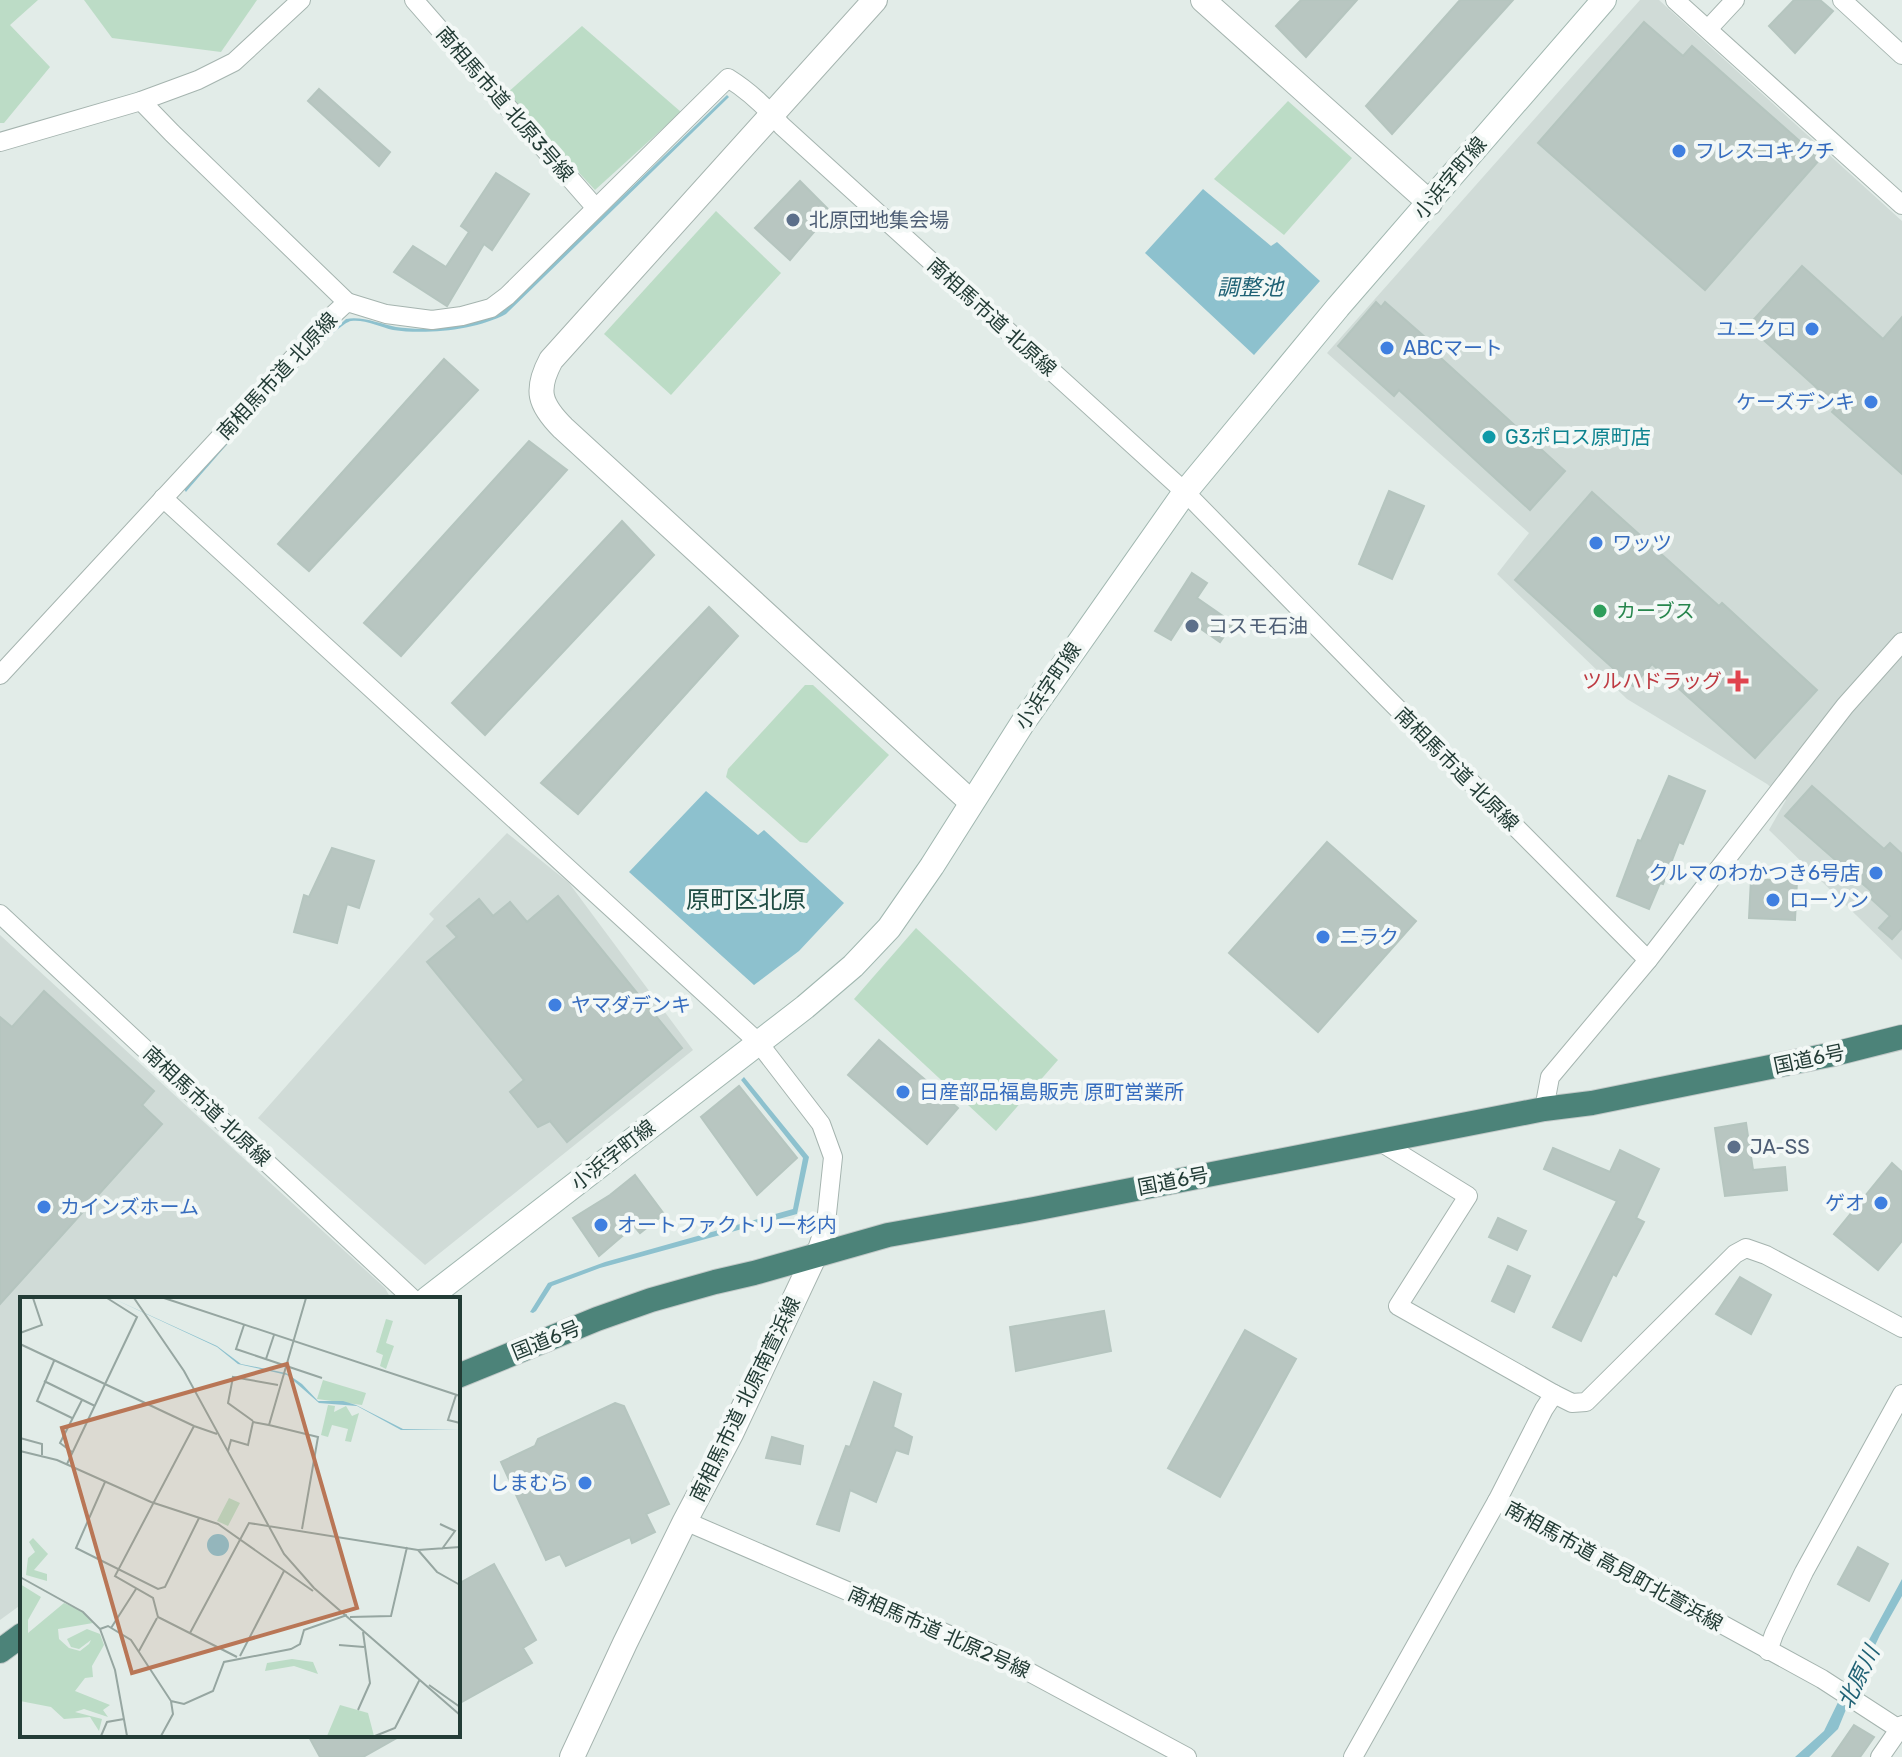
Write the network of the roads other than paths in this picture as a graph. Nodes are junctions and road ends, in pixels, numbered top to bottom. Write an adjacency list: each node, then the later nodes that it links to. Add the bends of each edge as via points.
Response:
1 (301, 0): 11 (street, via 234,62)
2 (414, 0): 16 (street, 南相馬市道 北原3号線)
3 (875, 0): 12 (street)
4 (1203, 0): 14 (street)
5 (1604, 0): 14 (street, 小浜字町線)
6 (1675, 0): 9 (street)
7 (1735, 0): 9 (street)
8 (1842, 0): 10 (street)
9 (1708, 29): 15 (street)
10 (1902, 55)
11 (141, 101): 13 (street); 17 (street)
12 (771, 114): 16 (street, 南相馬市道 北原線, via 728,78); 18 (street, 南相馬市道 北原線); 22 (street, via 551,360 542,378 542,396 549,414 563,428)
13 (0, 142)
14 (1430, 203): 18 (street, 小浜字町線)
15 (1902, 205)
16 (595, 207): 17 (street, 南相馬市道 北原線, via 491,308 432,320)
17 (347, 302): 19 (street, 南相馬市道 北原線)
18 (1185, 492): 22 (street, 小浜字町線); 24 (street, 南相馬市道 北原線)
19 (163, 498): 21 (street, 南相馬市道 北原線); 26 (street, 南相馬市道 北原南萱浜線)
20 (1902, 642): 24 (street, via 1845,706)
21 (0, 675)
22 (971, 802): 26 (street, 小浜字町線, via 889,928 853,966)
23 (0, 914): 30 (street, 南相馬市道 北原線)
24 (1648, 960): 27 (street, via 1550,1077)
25 (1902, 1037): 27 (highway, 国道6号)
26 (758, 1042): 29 (street, 南相馬市道 北原南萱浜線, via 821,1124 833,1157 826,1223); 31 (street, 小浜字町線)
27 (1544, 1109): 28 (highway, 国道6号)
28 (1379, 1141): 29 (highway, 国道6号, via 888,1235); 34 (street, via 1468,1196 1398,1306)
29 (815, 1255): 33 (highway, 国道6号, via 651,1300); 37 (street, 南相馬市道 北原南萱浜線)
30 (411, 1297)
31 (430, 1297)
32 (1902, 1328): 34 (street, via 1746,1248 1586,1402 1572,1403)
33 (460, 1375)
34 (1554, 1394): 36 (street, 南相馬市道 高見町北萱浜線)
35 (1902, 1394): 40 (street, via 1804,1572)
36 (1497, 1501): 40 (street, 南相馬市道 高見町北萱浜線); 44 (street)
37 (685, 1521): 42 (street, 南相馬市道 北原南萱浜線); 43 (street, 南相馬市道 北原2号線, via 1005,1659)
38 (20, 1636): 39 (highway)
39 (0, 1651)
40 (1768, 1651): 41 (street, 南相馬市道 高見町北萱浜線)
41 (1901, 1729): 45 (street)
42 (572, 1757)
43 (1187, 1757)
44 (1353, 1757)
45 (1880, 1757)

